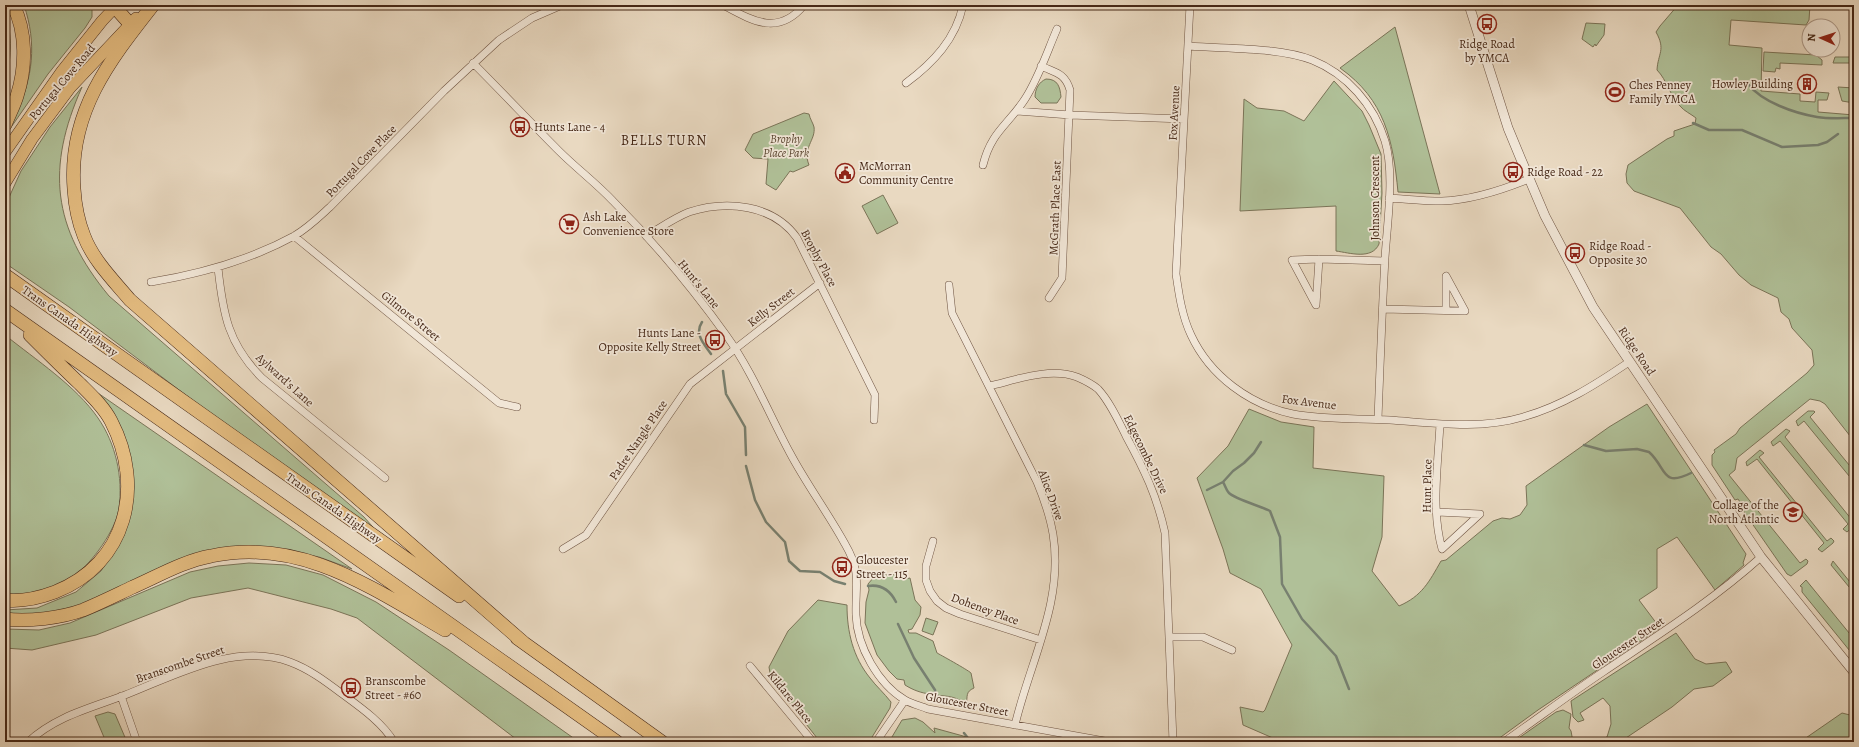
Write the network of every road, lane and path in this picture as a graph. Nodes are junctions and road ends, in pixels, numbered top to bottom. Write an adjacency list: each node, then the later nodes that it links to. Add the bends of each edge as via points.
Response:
1 (13, 5): 20 (highway, via 23,42 23,69 17,96)
2 (149, 5): 11 (main road, Portugal Cove Road)
3 (153, 5): 56 (highway, via 118,50 95,88 83,115 76,145 73,176 76,210 84,237 102,267 130,300)
4 (723, 5): 5 (street, via 752,20 767,24 780,22 792,16)
5 (804, 5)
6 (963, 5): 16 (street, via 946,45 926,68)
7 (1190, 5): 13 (street, Fox Avenue)
8 (1469, 5): 23 (street, Ridge Road, via 1508,128)
9 (115, 6): 11 (highway); 21 (main road, Portugal Cove Road, via 62,71)
10 (558, 6): 14 (street, Portugal Cove Place, via 512,30)
11 (130, 24): 24 (main road, Portugal Cove Road, via 50,113)
12 (1057, 29): 15 (street)
13 (1189, 46): 19 (street, Fox Avenue); 25 (street, Johnson Crescent, via 1299,56 1313,60 1337,74 1357,91 1379,126 1388,154)
14 (473, 63): 26 (street, Portugal Cove Place, via 330,207); 27 (street, Hunt's Lane, via 559,151 612,199)
15 (1041, 66): 17 (street); 18 (street, McGrath Place East, via 1067,80 1070,90)
16 (906, 82)
17 (1017, 111): 18 (street); 22 (street, via 994,136)
18 (1070, 115): 19 (street); 35 (street, McGrath Place East, via 1062,278)
19 (1184, 119): 43 (street, Fox Avenue, via 1176,274 1190,335 1200,351 1219,374 1240,392 1277,410 1314,416)
20 (5, 125)
21 (5, 152)
22 (982, 165)
23 (1529, 179): 25 (street, via 1506,188 1459,199 1443,201); 40 (street, Ridge Road, via 1571,268)
24 (5, 183)
25 (1389, 198): 29 (street, Johnson Crescent)
26 (294, 236): 30 (street, Portugal Cove Place); 42 (street, Gilmore Street, via 499,403)
27 (646, 236): 33 (street, Brophy Place, via 677,218 698,210 733,205 752,209 766,213 792,230); 39 (street, Hunt's Lane)
28 (1319, 259): 28 (street, via 1292,260 1316,305); 29 (street)
29 (1385, 261): 36 (street, Johnson Crescent)
30 (218, 268): 32 (street, Portugal Cove Place); 46 (street, Aylward's Lane, via 222,303 230,332 249,365)
31 (5, 275): 56 (highway, Trans Canada Highway)
32 (151, 282)
33 (820, 283): 39 (street, Kelly Street); 44 (street, Brophy Place, via 875,395)
34 (949, 285): 41 (street, Alice Drive, via 952,313)
35 (1049, 298)
36 (1383, 309): 38 (street); 43 (street, Johnson Crescent)
37 (5, 310): 52 (highway, via 99,404 111,420 121,442 128,472 129,498 123,525 108,552 90,572 65,588 38,598); 58 (highway)
38 (1446, 310): 38 (street, via 1465,311 1446,276 1446,290)
39 (736, 348): 49 (street, Padre Nangle Place, via 690,384 586,535); 51 (street, Hunt's Lane, via 800,472 846,544)
40 (1629, 362): 45 (street, Fox Avenue, via 1561,404 1521,418 1463,425); 50 (street, Ridge Road)
41 (989, 386): 54 (street, Edgecombe Drive, via 1038,375 1063,374 1076,376 1104,396 1152,485 1161,515 1165,532); 55 (street, Alice Drive, via 1037,482 1053,534 1055,577 1050,611)
42 (517, 407)
43 (1378, 419): 45 (street, Fox Avenue)
44 (874, 420)
45 (1440, 424): 47 (street, Hunt Place)
46 (385, 478)
47 (1437, 512): 47 (street, Hunt Place, via 1437,532 1442,549 1480,514)
48 (933, 541): 55 (street, Doheney Place, via 926,566 926,580 936,601 960,614)
49 (563, 549)
50 (1761, 558): 60 (street, Ridge Road); 76 (street, Gloucester Street, via 1693,612)
51 (853, 560): 62 (street, Gloucester Street, via 857,573 856,615 860,639 876,672)
52 (5, 600)
53 (5, 619): 58 (highway, via 46,618 82,610 179,566 211,556 245,552 281,554 320,564 366,584)
54 (1169, 637): 57 (street, via 1203,637); 75 (street, Edgecombe Drive)
55 (1041, 640): 63 (street, Alice Drive)
56 (524, 643): 71 (highway, Trans Canada Highway)
57 (1232, 650)
58 (510, 666): 70 (highway)
59 (750, 666): 72 (street, Kildare Place)
60 (1854, 672)
61 (121, 696): 67 (street, Branscombe Street, via 73,713); 68 (street); 69 (street, Branscombe Street, via 221,659 266,656 290,662 318,676 382,726)
62 (905, 700): 63 (street, Gloucester Street, via 928,709); 73 (street)
63 (1015, 725): 65 (street, Gloucester Street)
64 (5, 737): 66 (street)
65 (1093, 741): 74 (street, Gloucester Street)
66 (10, 742)
67 (28, 742)
68 (137, 742)
69 (394, 742)
70 (617, 742)
71 (662, 742)
72 (813, 742)
73 (876, 742)
74 (1110, 742)
75 (1173, 742)
76 (1504, 742)

